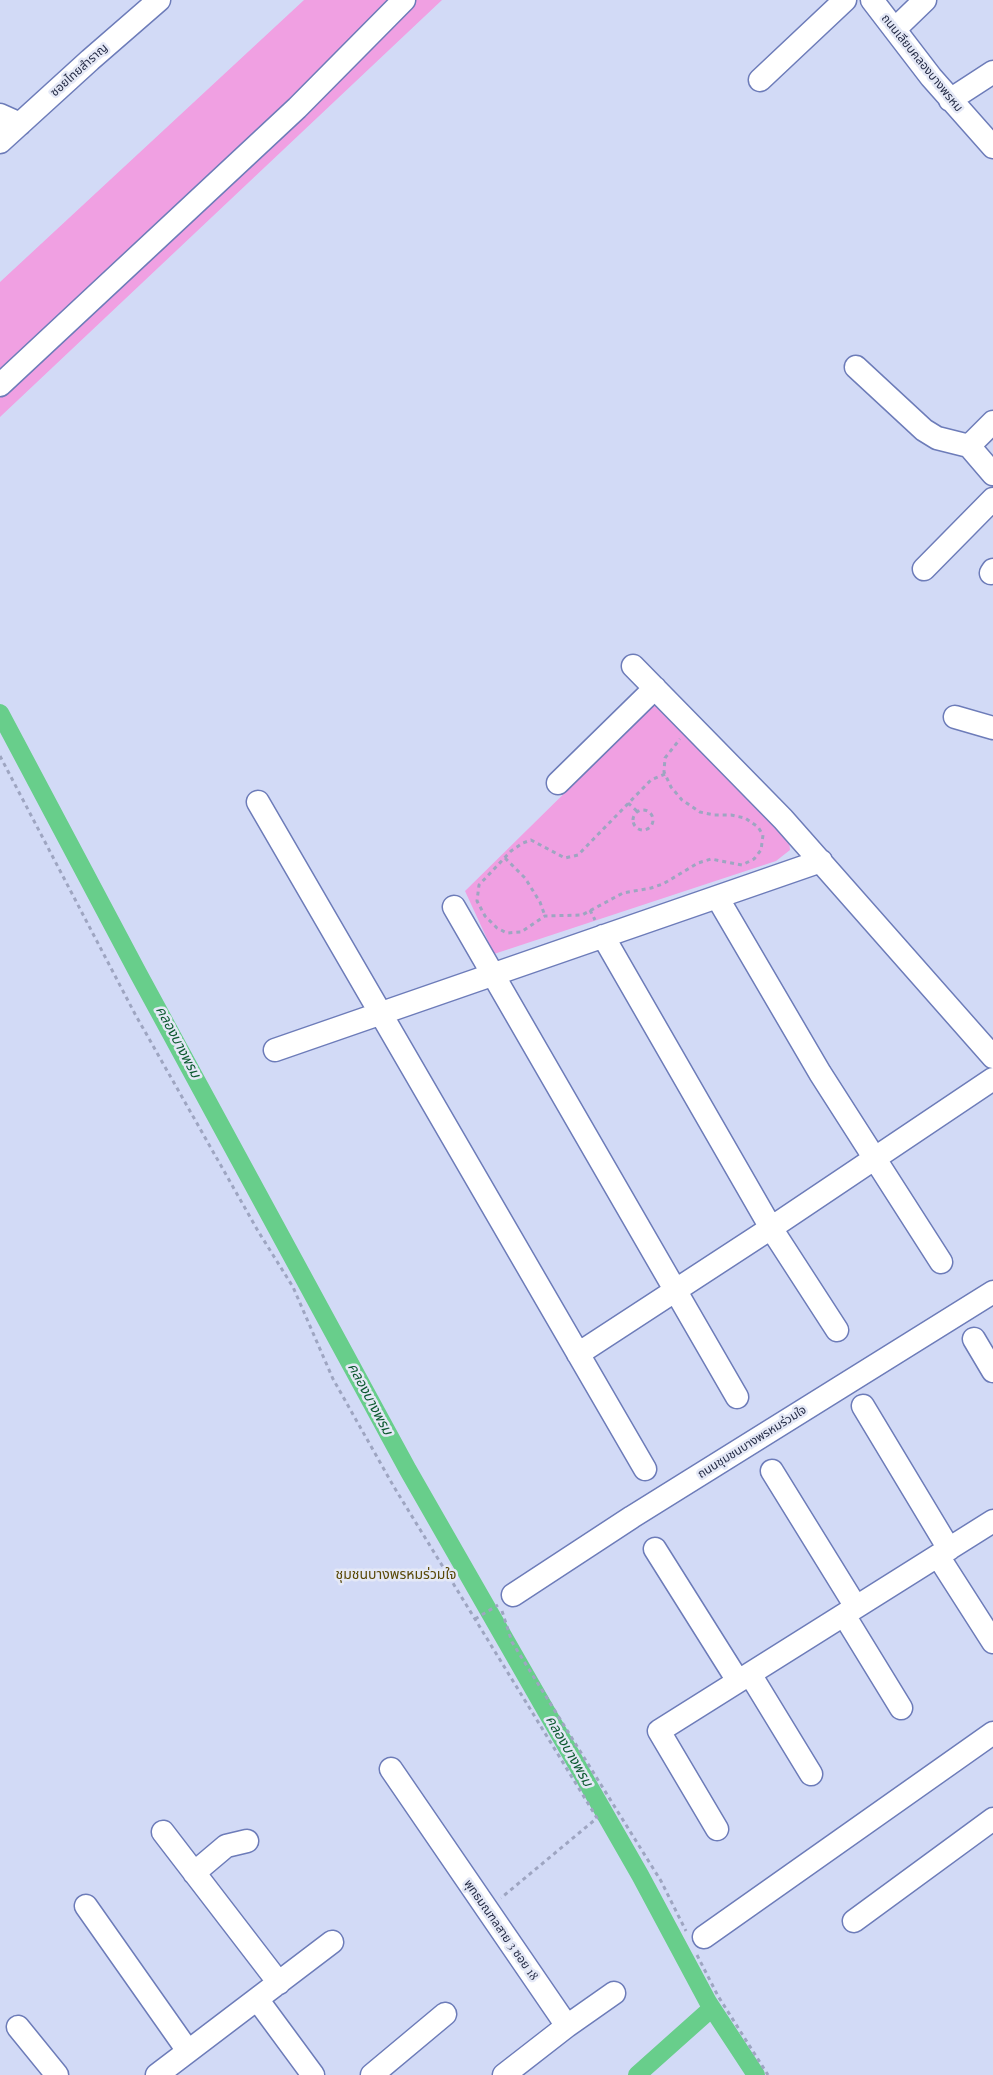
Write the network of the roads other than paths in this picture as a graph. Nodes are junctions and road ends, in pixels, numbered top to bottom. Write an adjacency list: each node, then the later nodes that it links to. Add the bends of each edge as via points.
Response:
1 (159, 0): 10 (street, ซอยไทยสำราญ)
2 (404, 0): 14 (street, via 297,108)
3 (845, 0): 8 (street)
4 (872, 0): 6 (street, ถนนเลียบคลองบางพรหม)
5 (925, 0): 6 (street)
6 (895, 29): 9 (street, ถนนเลียบคลองบางพรหม)
7 (993, 72): 9 (street)
8 (760, 80)
9 (950, 100): 12 (street, ถนนเลียบคลองบางพรหม)
10 (10, 120): 11 (street, ซอยไทยสำราญ)
11 (0, 142)
12 (993, 147)
13 (856, 367): 16 (street, via 924,430 937,438)
14 (0, 385)
15 (993, 422): 16 (street)
16 (969, 446): 17 (street)
17 (993, 474)
18 (993, 499): 19 (street)
19 (924, 569)
20 (633, 666): 21 (street)
21 (655, 688): 24 (street); 26 (street)
22 (955, 717): 23 (street)
23 (993, 728)
24 (558, 783)
25 (258, 802): 31 (street)
26 (821, 861): 27 (street); 33 (street)
27 (717, 897): 29 (street); 35 (street, via 820,1074)
28 (454, 907): 30 (street)
29 (603, 936): 30 (street); 36 (street)
30 (493, 974): 31 (street); 38 (street)
31 (381, 1013): 32 (street); 42 (street)
32 (275, 1050)
33 (993, 1057)
34 (993, 1079): 35 (street)
35 (875, 1159): 36 (street); 37 (street)
36 (771, 1228): 38 (street); 40 (street)
37 (941, 1262)
38 (676, 1291): 42 (street); 44 (street)
39 (993, 1292): 51 (street, ถนนชุมชนบางพรหมร่วมใจ, via 632,1517)
40 (837, 1330)
41 (974, 1339): 43 (street)
42 (578, 1354): 46 (street)
43 (993, 1371)
44 (737, 1397)
45 (864, 1406): 50 (street)
46 (645, 1469)
47 (772, 1471): 52 (street)
48 (993, 1521): 50 (street)
49 (655, 1549): 54 (street)
50 (944, 1552): 52 (street); 53 (street)
51 (504, 1604)
52 (850, 1611): 54 (street); 55 (street)
53 (993, 1642)
54 (744, 1678): 58 (street); 60 (street, via 659,1731)
55 (901, 1708)
56 (993, 1733): 66 (street)
57 (392, 1769): 73 (street, พุทธมณฑลสาย 3 ซอย 18)
58 (811, 1774)
59 (993, 1819): 65 (street)
60 (717, 1829)
61 (162, 1832): 63 (street)
62 (247, 1841): 63 (street, via 226,1846)
63 (194, 1873): 68 (street)
64 (86, 1906): 74 (street)
65 (854, 1921)
66 (696, 1941)
67 (332, 1942): 68 (street)
68 (279, 1983): 70 (street)
69 (614, 1993): 73 (street)
70 (257, 1999): 74 (street); 77 (street)
71 (446, 2014): 78 (street)
72 (18, 2026): 76 (street)
73 (567, 2026): 79 (street)
74 (188, 2051): 75 (street)
75 (168, 2072)
76 (56, 2075)
77 (313, 2075)
78 (372, 2075)
79 (504, 2075)

